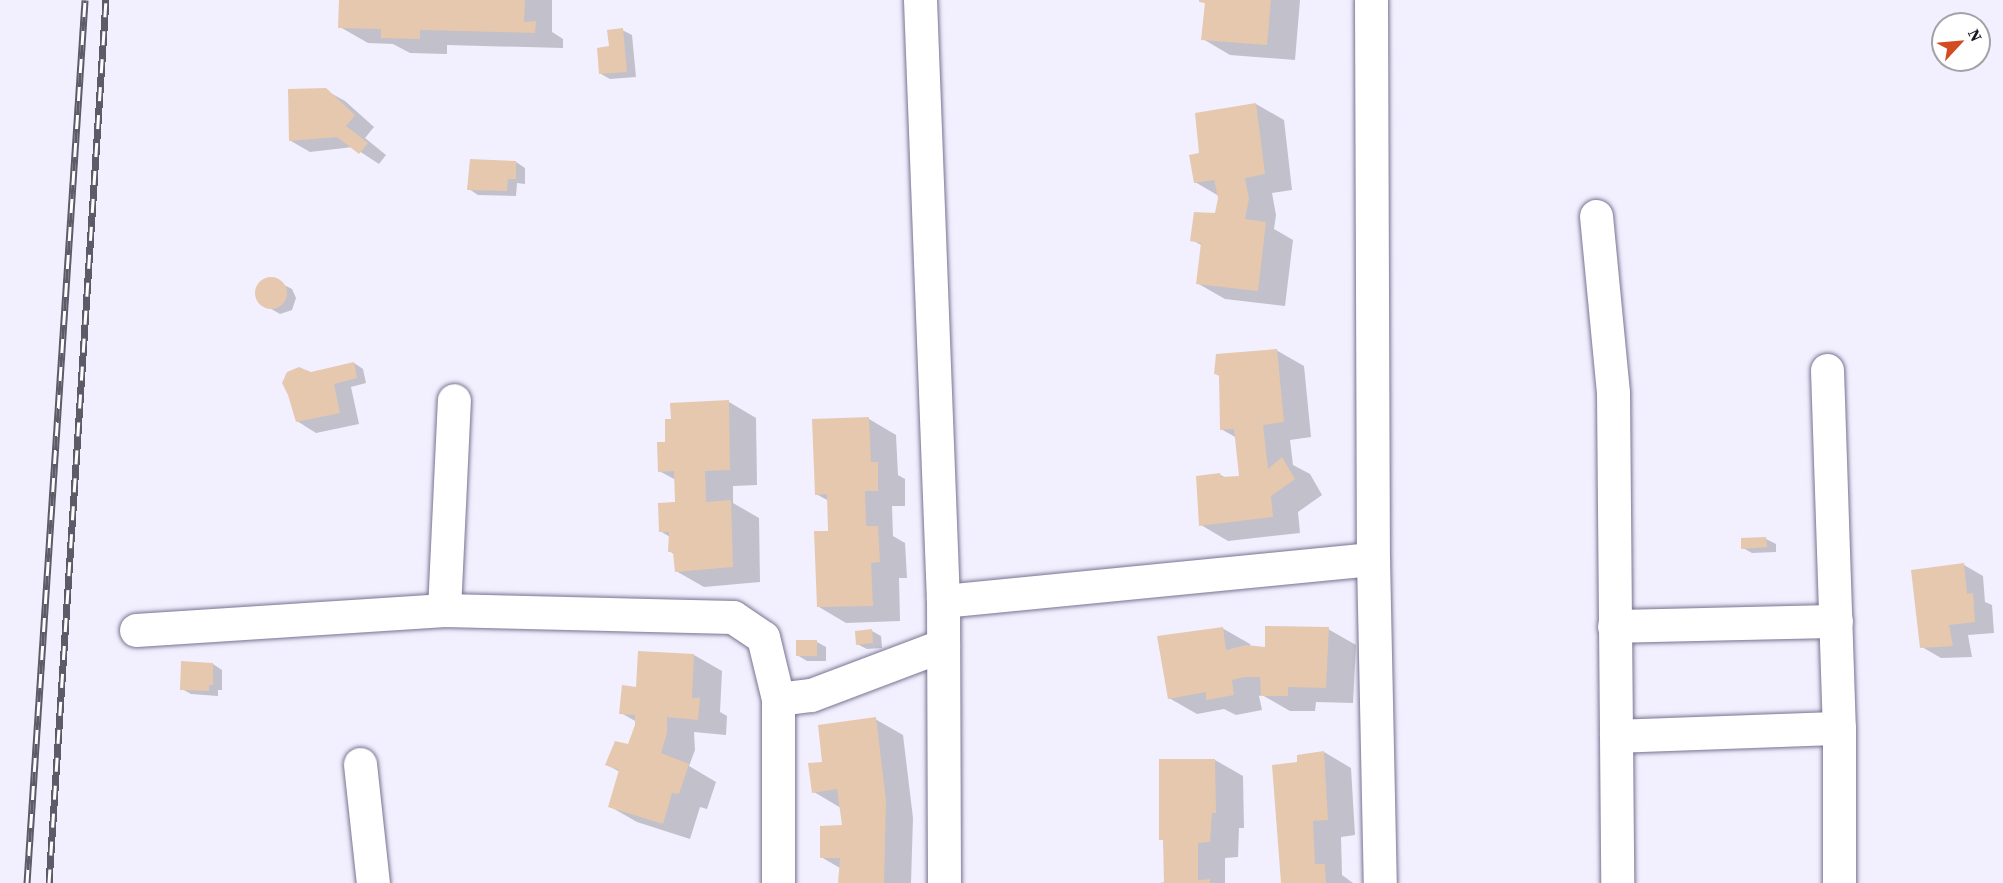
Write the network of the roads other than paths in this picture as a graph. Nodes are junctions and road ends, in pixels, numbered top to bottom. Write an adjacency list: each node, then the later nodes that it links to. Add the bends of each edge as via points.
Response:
1 (920, 0): 7 (street)
2 (1371, 0): 6 (street)
3 (1596, 216): 10 (street, via 1613,393)
4 (1827, 370): 9 (street)
5 (454, 400): 8 (street)
6 (1373, 559): 7 (street); 20 (street)
7 (943, 601): 12 (street)
8 (444, 610): 11 (street); 13 (street, via 733,617 763,637)
9 (1836, 621): 10 (street); 14 (street)
10 (1614, 626): 15 (street)
11 (136, 630)
12 (943, 645): 13 (street, via 811,695); 19 (street)
13 (778, 699): 18 (street)
14 (1839, 728): 15 (street); 22 (street)
15 (1616, 736): 21 (street)
16 (360, 764): 17 (street)
17 (373, 883)
18 (778, 883)
19 (944, 883)
20 (1380, 883)
21 (1617, 883)
22 (1839, 883)

